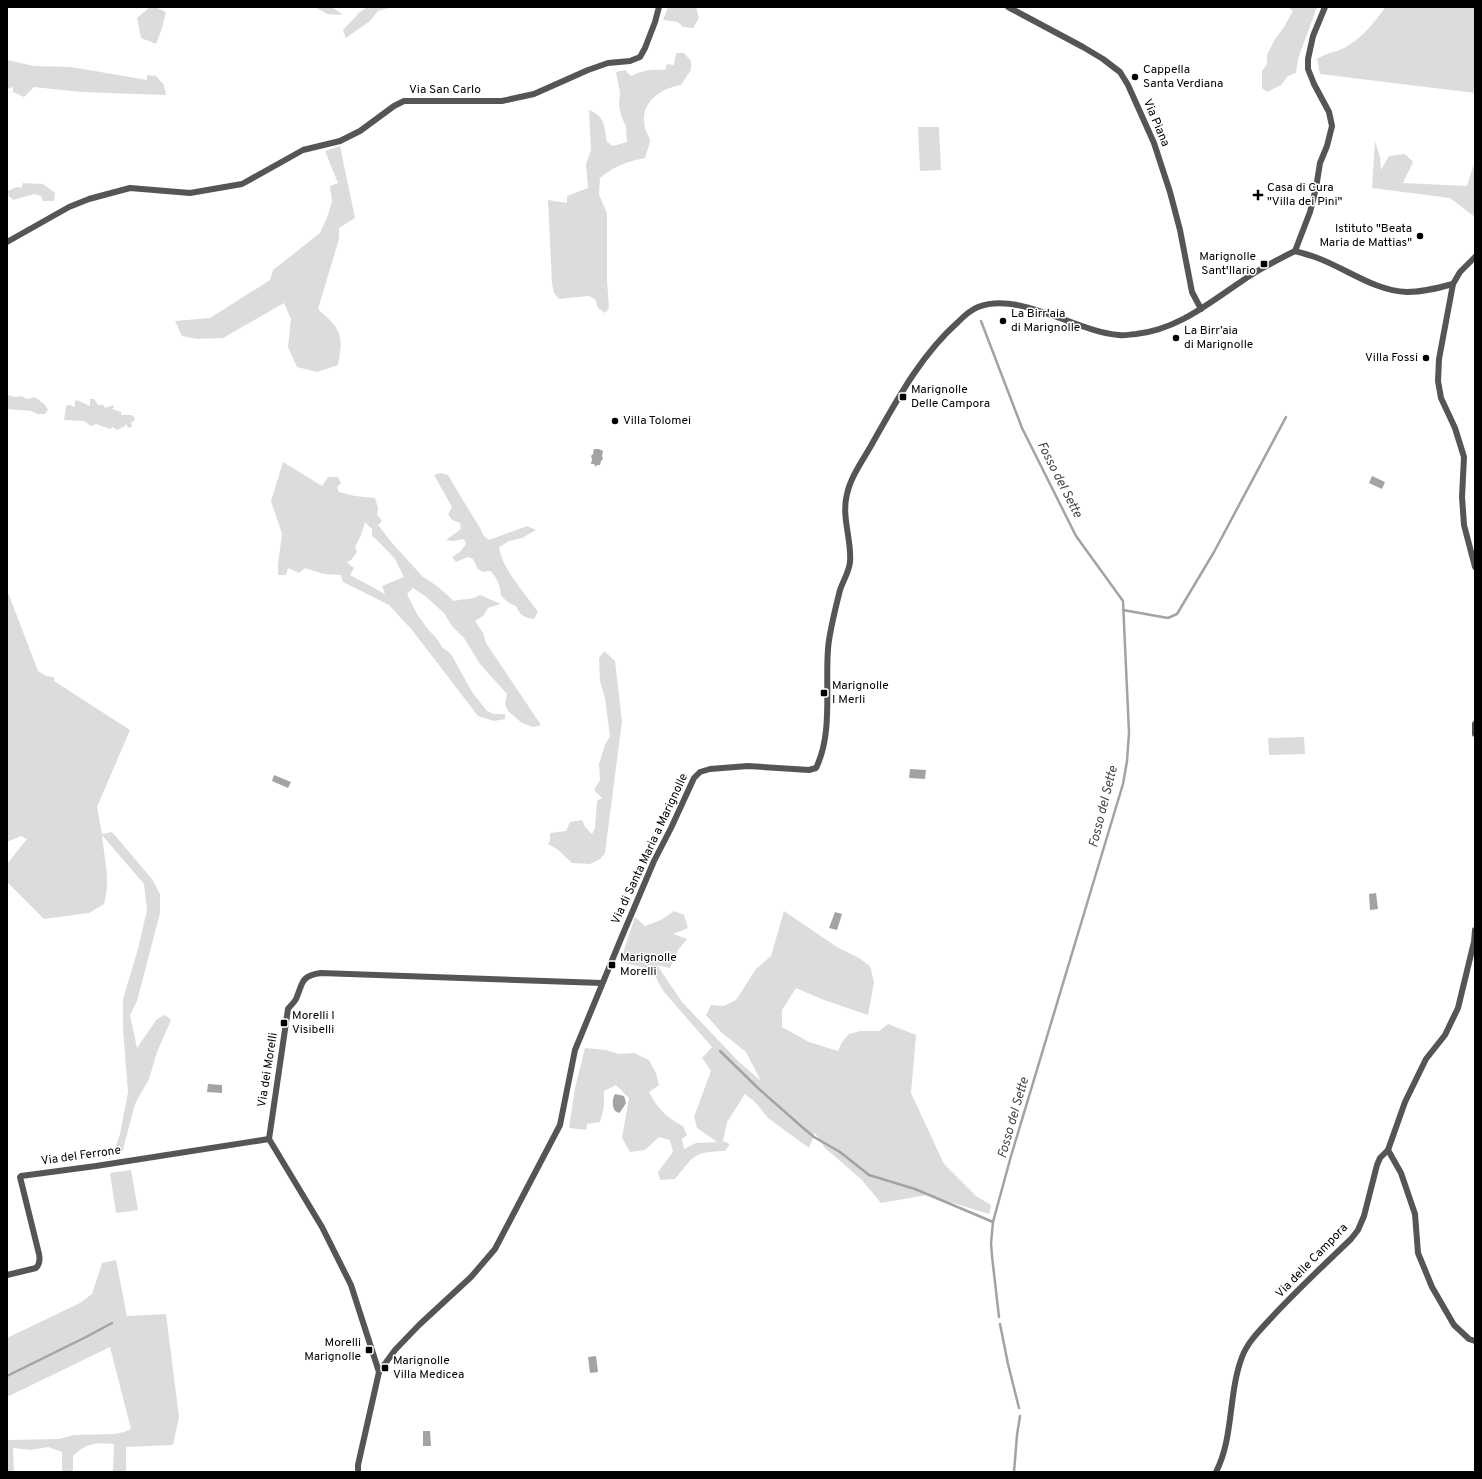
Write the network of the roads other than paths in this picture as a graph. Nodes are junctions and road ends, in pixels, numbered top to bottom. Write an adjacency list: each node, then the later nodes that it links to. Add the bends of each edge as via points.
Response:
1 (659, 7): 4 (street, Via San Carlo, via 645,48 640,57 630,62 608,63 534,94 502,101 404,101 360,131 340,141 303,150 242,184 190,193 130,188 90,199 69,208)
2 (1008, 7): 8 (street, Via Piana, via 1083,47 1120,72 1154,143 1180,230 1192,292)
3 (1325, 7): 5 (street, via 1313,36 1308,69 1329,112 1332,126 1320,163 1310,212)
4 (7, 242)
5 (1295, 251): 7 (street, via 1316,257 1389,289 1423,291); 8 (street, Via di Santa Maria a Marignolle, via 1258,271)
6 (1475, 257): 7 (street, via 1460,272)
7 (1453, 284): 9 (street, via 1439,359 1438,381 1441,398 1455,428 1464,457 1463,517)
8 (1201, 309): 13 (street, Via di Santa Maria a Marignolle, via 1152,332 1120,336 1024,307 1005,303 986,305 972,309 930,350 902,390 847,494 846,519 850,565 840,590 828,648 825,737 821,758 816,768 809,770 748,766 710,769 700,772 694,778 654,861)
9 (1475, 567)
10 (1475, 724): 11 (street)
11 (1475, 734)
12 (1475, 930): 15 (street, Via delle Campora, via 1458,1008 1445,1035 1426,1059 1405,1102)
13 (602, 983): 14 (street, Via dei Morelli, via 362,973 320,973 308,976 301,983 295,1000 288,1009); 18 (street, Via di Santa Maria a Marignolle, via 575,1050 560,1125 495,1249 471,1277 395,1350)
14 (269, 1139): 16 (street, Via del Ferrone, via 20,1176 40,1260 36,1268); 18 (street, via 322,1227 351,1285)
15 (1388, 1150): 17 (street, via 1400,1173 1415,1214 1418,1253 1432,1287 1454,1325 1469,1339); 20 (street, Via delle Campora, via 1377,1165 1367,1207 1358,1230 1296,1292 1247,1347 1235,1386 1222,1460)
16 (7, 1275)
17 (1475, 1341)
18 (379, 1372): 19 (street, Via di Santa Maria a Marignolle)
19 (358, 1472)
20 (1216, 1472)

